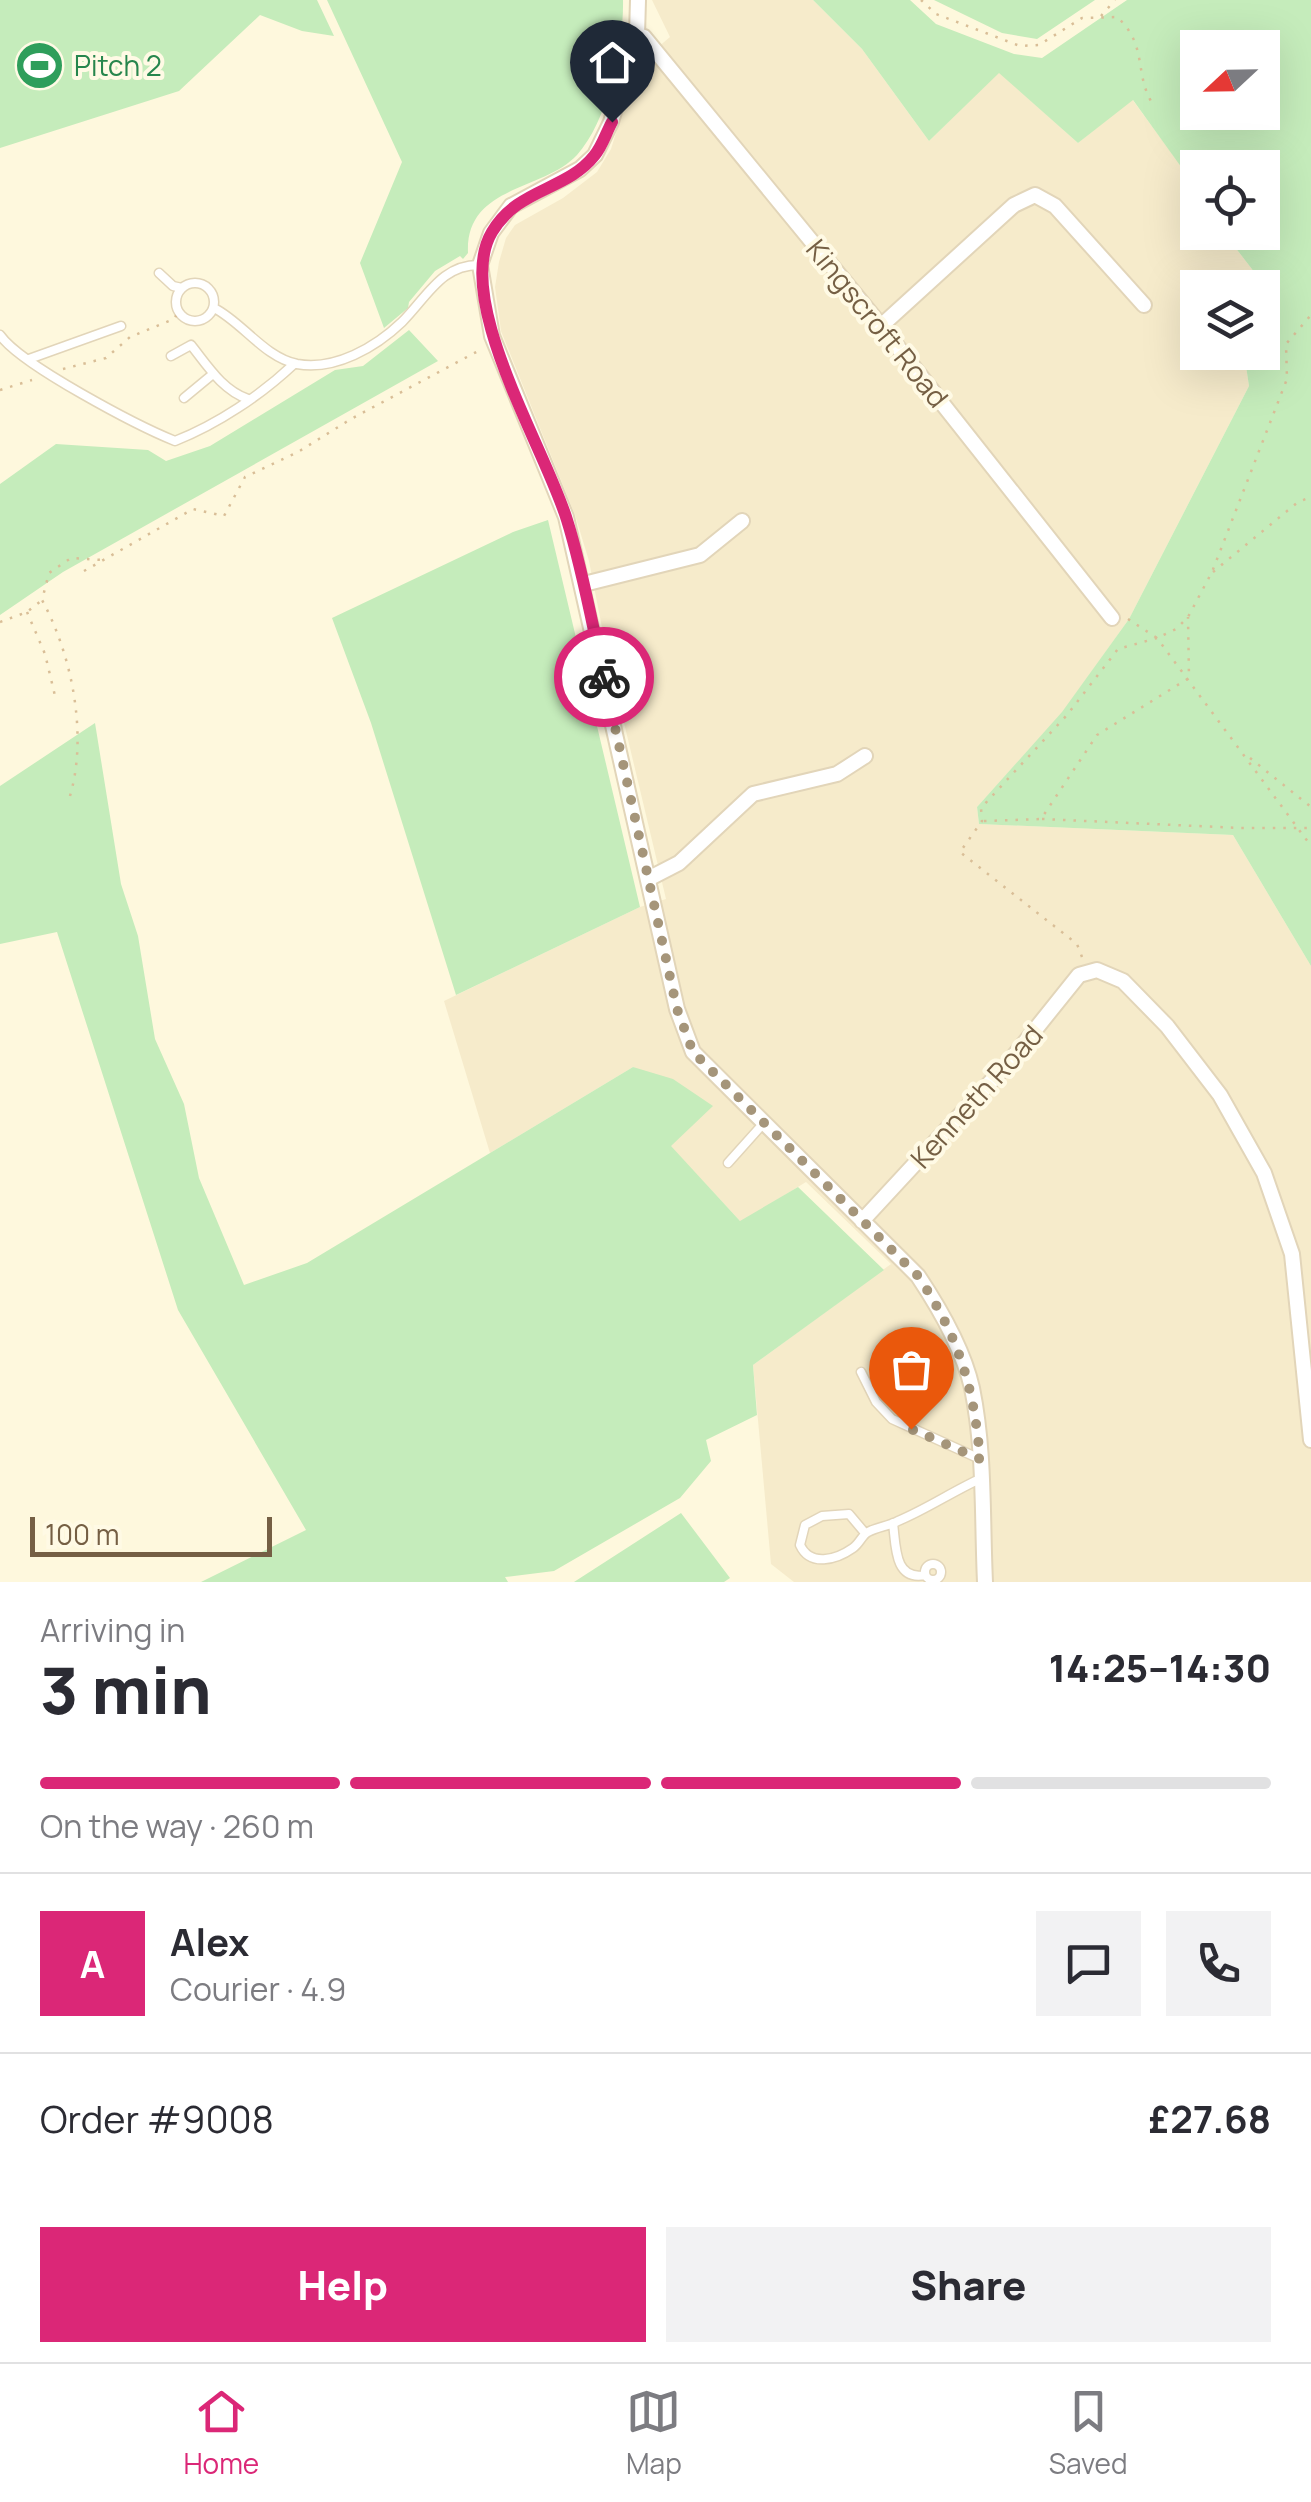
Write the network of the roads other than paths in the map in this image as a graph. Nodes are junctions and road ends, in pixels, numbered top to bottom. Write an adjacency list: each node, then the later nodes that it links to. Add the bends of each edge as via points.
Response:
1 (638, 0): 2 (street)
2 (637, 35): 3 (street, via 612,122 595,155 511,206 491,233); 9 (street, Kingscroft Road)
3 (480, 265): 13 (lane, via 440,278 399,325 347,359); 18 (street, via 496,344 566,517)
4 (159, 273): 5 (lane)
5 (182, 288): 7 (lane, via 206,285); 7 (lane, via 178,311 188,320 201,320)
6 (1144, 305): 9 (street, via 1055,206 1035,195 1014,205)
7 (214, 308): 13 (lane)
8 (120, 326): 12 (lane)
9 (881, 326): 19 (street, Kingscroft Road)
10 (0, 335): 12 (lane)
11 (171, 356): 14 (lane, via 190,345)
12 (29, 358): 16 (lane, via 176,441)
13 (294, 364): 16 (lane)
14 (214, 374): 15 (lane); 16 (lane)
15 (184, 398)
16 (248, 398)
17 (742, 521): 18 (street, via 700,555)
18 (584, 584): 21 (street)
19 (1112, 618)
20 (865, 756): 21 (street, via 837,774 752,794 679,863)
21 (648, 879): 22 (street, via 693,1052)
22 (762, 1124): 23 (lane); 24 (street)
23 (728, 1164)
24 (862, 1221): 26 (street, Kenneth Road, via 1010,1061 1079,975 1097,970 1123,981 1168,1026 1220,1095 1264,1174 1292,1254); 27 (street, via 918,1276 950,1332 972,1386)
25 (861, 1372): 27 (lane, via 892,1419)
26 (1311, 1440)
27 (980, 1459): 28 (street)
28 (982, 1478): 29 (lane); 32 (street)
29 (893, 1524): 30 (lane); 31 (lane, via 905,1574)
30 (865, 1532): 30 (lane, via 855,1547 821,1560 804,1555 800,1545 805,1525 822,1516 849,1514)
31 (926, 1575)
32 (985, 1582)

